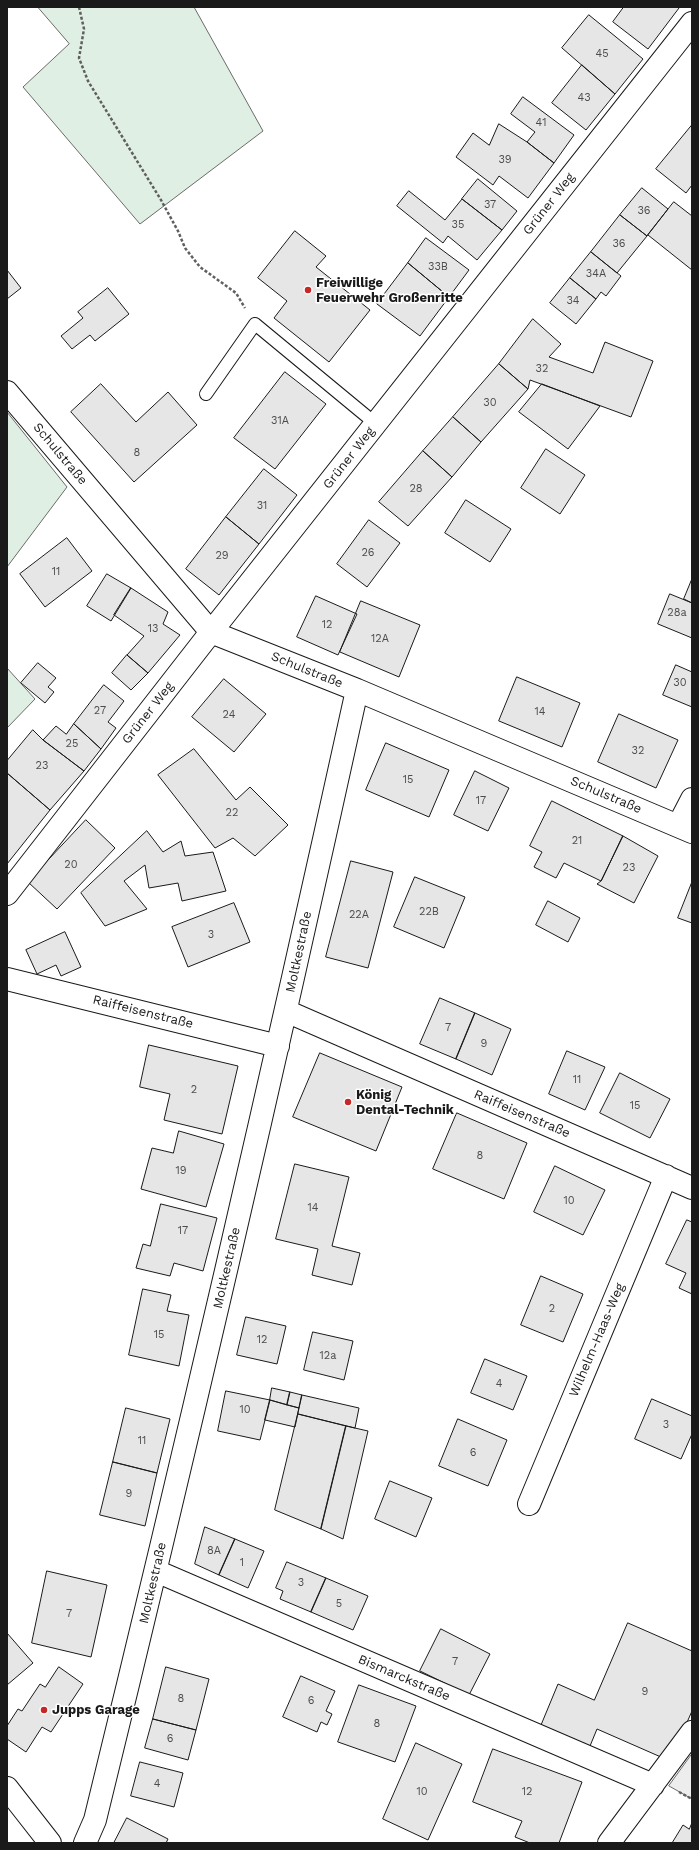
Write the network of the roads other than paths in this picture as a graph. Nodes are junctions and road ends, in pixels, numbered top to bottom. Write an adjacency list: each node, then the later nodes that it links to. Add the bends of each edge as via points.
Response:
1 (692, 23): 4 (street, Grüner Weg)
2 (7, 392): 5 (street, Schulstraße)
3 (206, 394): 4 (lane, via 255,324)
4 (376, 424): 5 (street, Grüner Weg)
5 (211, 632): 6 (street, Schulstraße); 9 (street, Grüner Weg)
6 (357, 690): 8 (street, Schulstraße); 11 (street, Moltkestraße)
7 (692, 799): 8 (street)
8 (685, 829)
9 (7, 894)
10 (7, 979): 12 (street, Raiffeisenstraße)
11 (286, 1011): 12 (street, Moltkestraße); 13 (street, Raiffeisenstraße)
12 (278, 1046): 16 (street, Moltkestraße)
13 (666, 1176): 14 (street, Raiffeisenstraße); 15 (street, Wilhelm-Haas-Weg)
14 (692, 1188)
15 (529, 1504)
16 (156, 1571): 18 (street, Bismarckstraße); 21 (street, Moltkestraße, via 95,1820)
17 (692, 1732): 18 (street)
18 (653, 1785): 22 (street)
19 (7, 1788): 20 (street)
20 (50, 1843)
21 (85, 1843)
22 (609, 1843)

